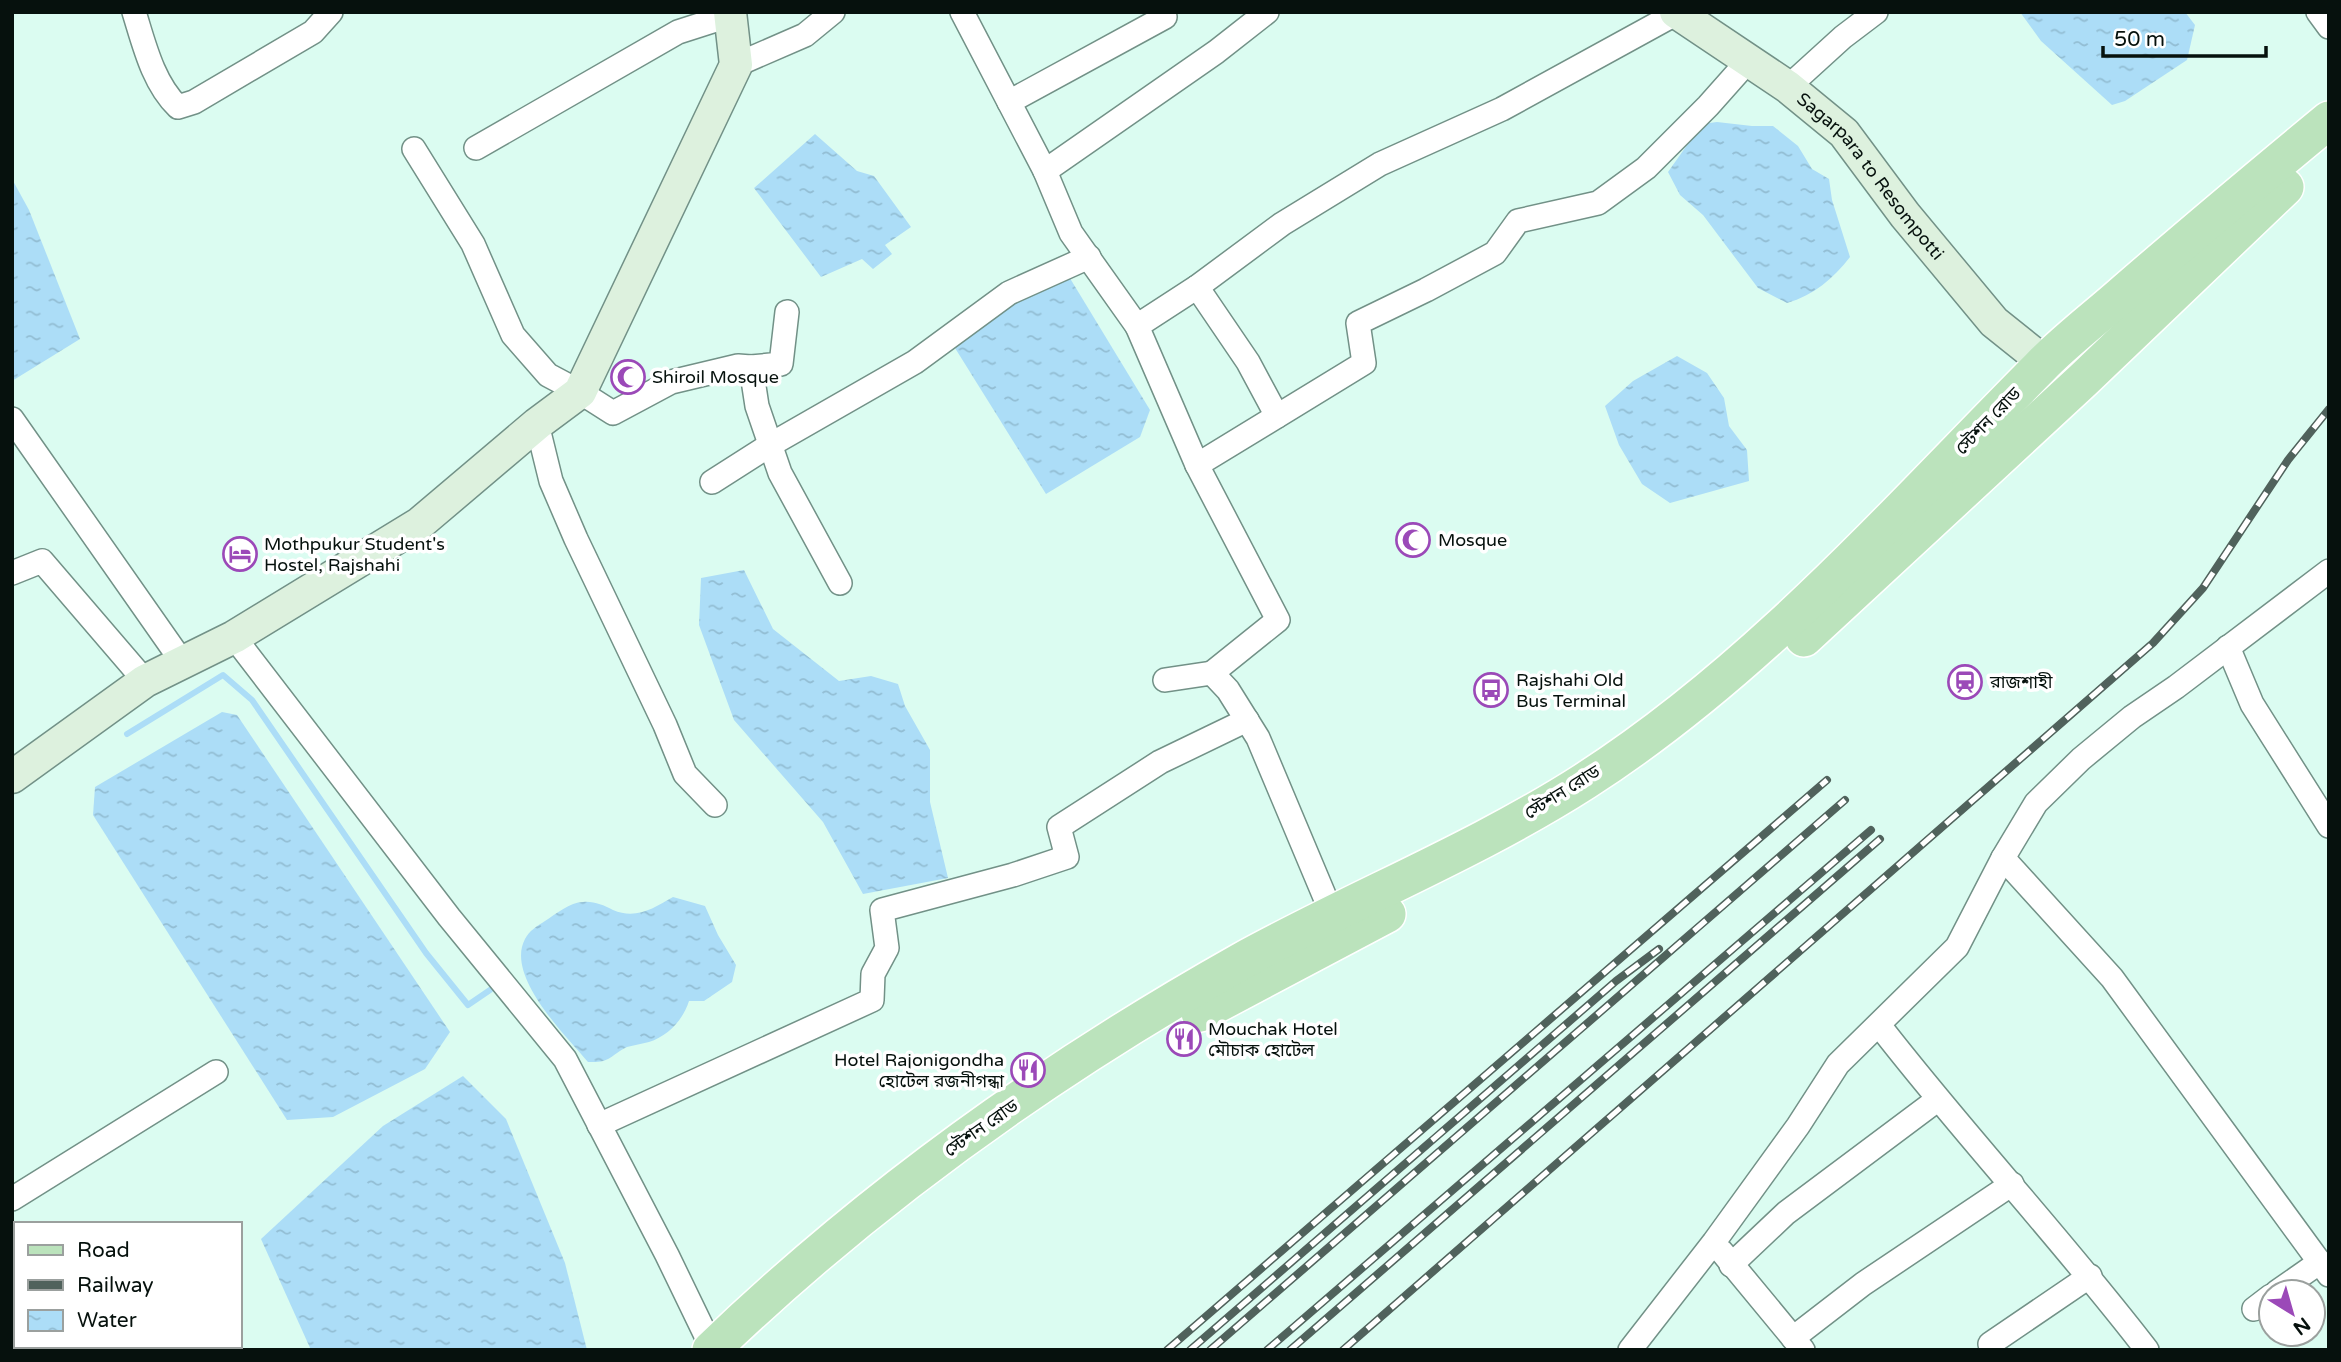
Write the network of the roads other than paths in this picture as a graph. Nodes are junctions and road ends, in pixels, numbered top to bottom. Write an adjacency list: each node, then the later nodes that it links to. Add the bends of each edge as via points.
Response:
1 (134, 12): 2 (street, via 148,56 178,107 313,32)
2 (331, 12)
3 (833, 12): 13 (street, via 805,35)
4 (962, 12): 15 (street)
5 (1164, 12): 15 (street, via 1165,17)
6 (1267, 12): 20 (street)
7 (1876, 12): 14 (street)
8 (2318, 12): 11 (street)
9 (1677, 13): 12 (street, Sagarpara to Resompotti); 22 (street, via 1503,109 1380,164 1282,224)
10 (730, 14): 13 (street); 17 (street, via 678,32)
11 (2329, 27)
12 (1748, 61): 14 (street, Sagarpara to Resompotti); 28 (street, via 1646,168 1598,203 1518,221 1495,253 1358,323 1364,363)
13 (736, 65): 27 (street)
14 (1788, 87): 25 (street, Sagarpara to Resompotti, via 1844,133 1993,322)
15 (1009, 102): 20 (street)
16 (2329, 120): 25 (main road, স্টেশন রোড)
17 (476, 148)
18 (414, 149): 27 (street, via 473,244 513,335 548,375)
19 (2329, 150): 61 (main road, স্টেশন রোড, via 2274,196 2074,389 1750,687 1617,789 1116,1063 997,1142)
20 (1045, 171): 21 (street, via 1071,233)
21 (1088, 257): 24 (street); 31 (street, via 1009,293 915,362)
22 (1197, 287): 24 (street); 28 (street, via 1248,362)
23 (787, 312): 26 (street, via 781,364)
24 (1137, 327): 32 (street)
25 (2044, 362): 48 (main road, স্টেশন রোড, via 1894,518 1758,649 1673,718 1586,780 1518,820)
26 (751, 367): 27 (street, via 738,366 671,383 613,413); 31 (street)
27 (580, 392): 30 (street)
28 (1277, 416): 32 (street)
29 (12, 419): 39 (street)
30 (537, 424): 37 (street, via 419,524); 45 (street, via 556,493 685,774)
31 (770, 445): 33 (street); 36 (street, via 779,473)
32 (1197, 465): 40 (street, via 1278,620)
33 (712, 482)
34 (2329, 571): 38 (street)
35 (12, 573): 42 (street, via 42,561)
36 (840, 583)
37 (234, 637): 39 (street); 52 (street, via 449,917 565,1059)
38 (2228, 647): 46 (street, via 2252,704); 47 (street, via 2081,759 2036,803)
39 (184, 663): 42 (street)
40 (1212, 673): 41 (street); 43 (street)
41 (1164, 680)
42 (145, 681): 44 (street)
43 (1247, 720): 48 (street); 52 (street, via 1160,762 1059,827 1067,858 882,909 887,948 873,974 872,1000)
44 (12, 777)
45 (715, 805)
46 (2329, 826)
47 (2003, 858): 49 (street, via 1957,947); 57 (street, via 2112,978)
48 (1332, 914): 61 (main road, স্টেশন রোড, via 1112,1039 951,1147 807,1262)
49 (1879, 1025): 51 (street); 55 (street, via 1838,1064)
50 (216, 1072): 54 (street)
51 (1937, 1100): 53 (street); 56 (street, via 1786,1213)
52 (599, 1125): 61 (street, via 667,1255)
53 (2012, 1184): 58 (street); 60 (street, via 1873,1277)
54 (12, 1199)
55 (1714, 1242): 56 (street); 62 (street)
56 (1731, 1265): 60 (street)
57 (2324, 1268): 59 (street)
58 (2090, 1276): 63 (street, via 1990,1344); 64 (street)
59 (2304, 1278)
60 (1798, 1344)
61 (724, 1349)
62 (1630, 1350)
63 (1992, 1350)
64 (2147, 1350)

